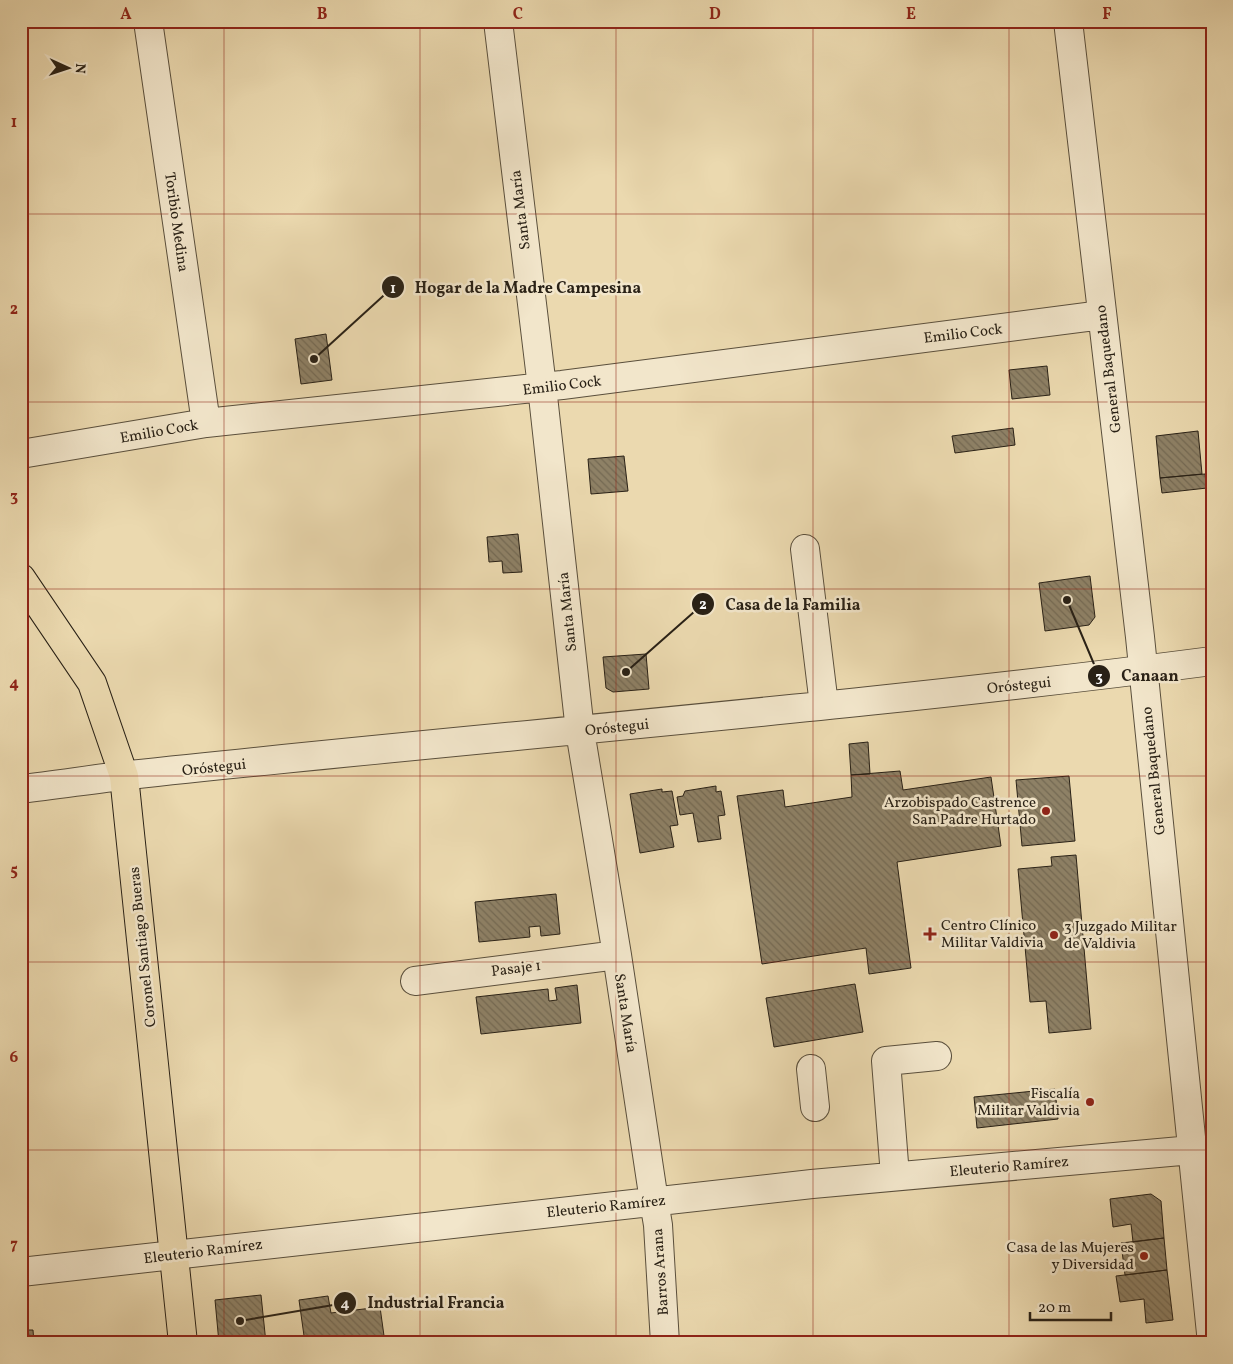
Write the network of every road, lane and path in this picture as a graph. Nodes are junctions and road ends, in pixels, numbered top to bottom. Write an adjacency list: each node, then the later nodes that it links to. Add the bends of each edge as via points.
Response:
1 (148, 21): 6 (street, Toribio Medina)
2 (498, 21): 5 (street, Santa María)
3 (1068, 21): 4 (street, General Baquedano)
4 (1102, 316): 5 (street, Emilio Cock); 11 (street, General Baquedano)
5 (542, 387): 6 (street, Emilio Cock); 13 (street, Santa María)
6 (206, 423): 7 (street, Emilio Cock)
7 (21, 454)
8 (805, 549): 12 (street)
9 (21, 578): 14 (main road, Coronel Santiago Bueras, via 92,683)
10 (1212, 661): 11 (street, Oróstegui)
11 (1142, 670): 12 (street, Oróstegui); 21 (street, General Baquedano)
12 (824, 705): 13 (street, Oróstegui)
13 (580, 731): 14 (street, Oróstegui); 16 (street, Santa María)
14 (124, 776): 15 (street, Oróstegui); 24 (main road, Coronel Santiago Bueras)
15 (21, 789)
16 (617, 955): 17 (street, Pasaje 1); 23 (street, Santa María)
17 (415, 981)
18 (936, 1056): 22 (street, via 886,1061)
19 (811, 1069): 20 (street)
20 (815, 1107)
21 (1192, 1150): 22 (street, Eleuterio Ramírez); 28 (street, General Baquedano)
22 (894, 1176): 23 (street, Eleuterio Ramírez)
23 (654, 1201): 24 (street, Eleuterio Ramírez); 27 (street, Barros Arana)
24 (175, 1255): 25 (street, Eleuterio Ramírez); 26 (main road, Coronel Santiago Bueras)
25 (21, 1272)
26 (183, 1343)
27 (665, 1343)
28 (1212, 1343)

